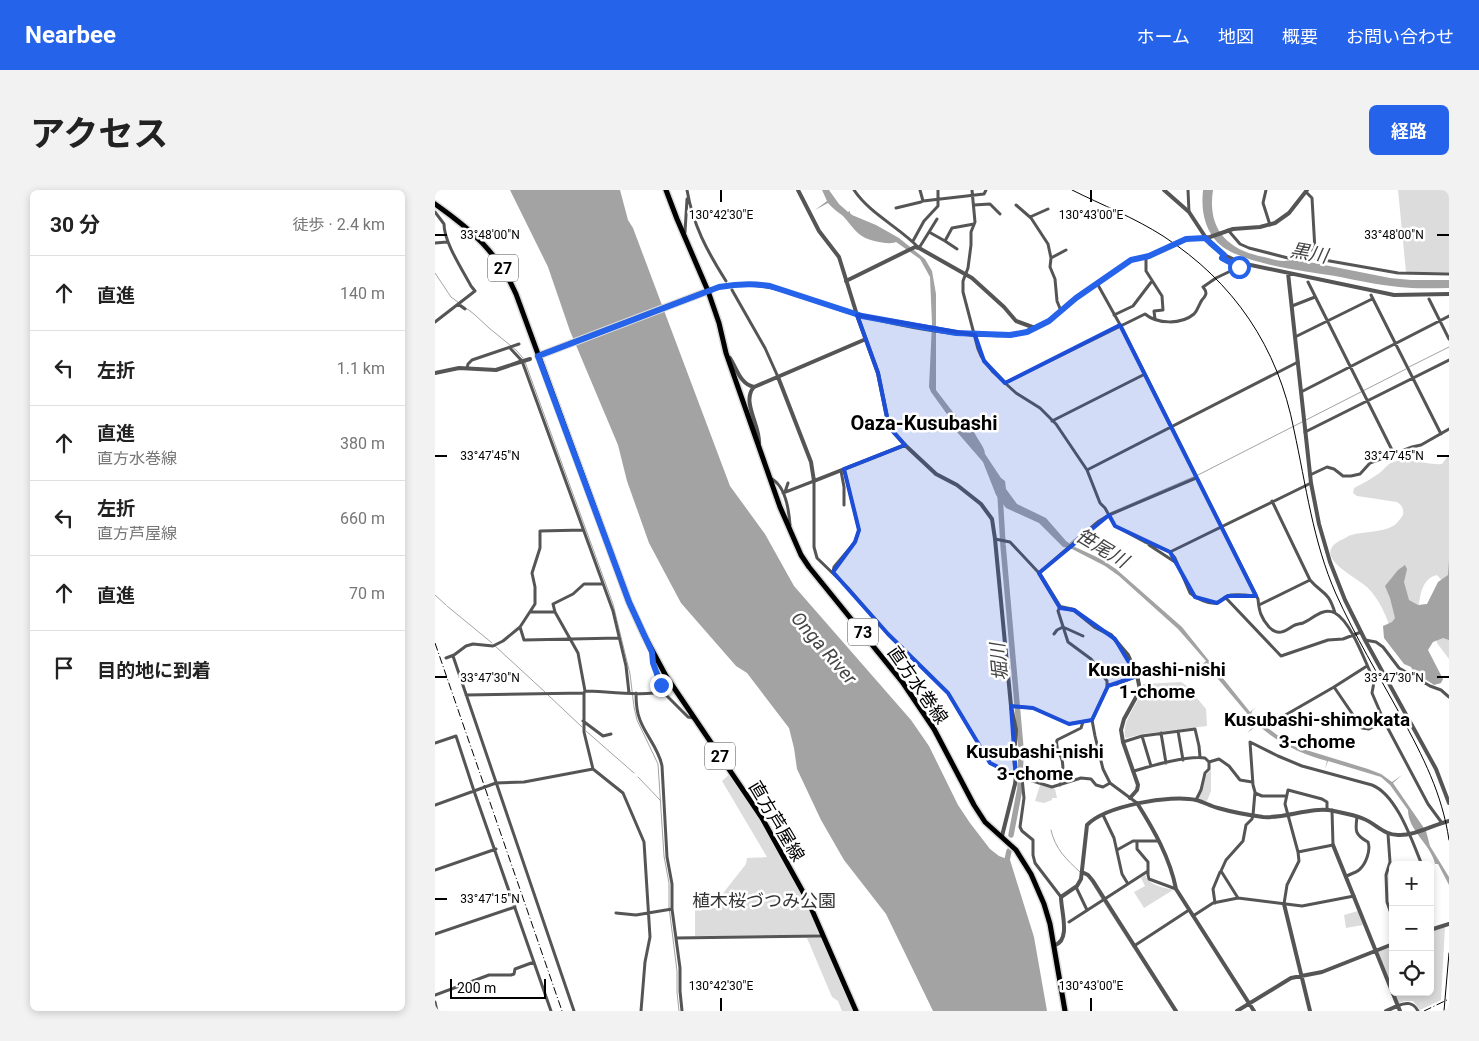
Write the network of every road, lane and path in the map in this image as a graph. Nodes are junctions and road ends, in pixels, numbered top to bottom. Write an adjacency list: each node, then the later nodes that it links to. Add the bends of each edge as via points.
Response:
1 (667, 190): 33 (main road, 直方水巻線 / 73)
2 (687, 190): 15 (street)
3 (798, 190): 49 (street, via 819,231 839,257)
4 (854, 190): 35 (street, via 867,205)
5 (921, 190): 18 (street)
6 (938, 190): 17 (street)
7 (955, 190): 16 (street)
8 (972, 190): 14 (street)
9 (986, 190): 14 (street, via 984,194)
10 (1163, 190): 25 (street)
11 (1189, 190): 25 (street)
12 (1265, 190): 30 (street, via 1263,203)
13 (1306, 191): 30 (street, via 1283,219); 45 (street, via 1312,198 1315,250 1298,250)
14 (973, 195): 16 (street); 20 (street)
15 (688, 196): 33 (street); 50 (street, via 691,214 711,259)
16 (956, 196): 17 (street)
17 (939, 198): 18 (street); 35 (street, via 938,206 924,221)
18 (923, 200): 22 (street)
19 (435, 204): 80 (main road, 直方芦屋線 / 27, via 482,242 497,259 516,294)
20 (975, 205): 26 (street, via 991,204); 29 (street)
21 (1016, 205): 27 (street)
22 (896, 208)
23 (1048, 209): 27 (street)
24 (435, 212): 37 (street, via 444,224)
25 (1189, 212): 34 (street)
26 (1000, 214)
27 (1030, 216): 44 (street, via 1047,244)
28 (937, 219): 32 (street)
29 (975, 224): 36 (street, via 952,228); 47 (street, via 971,232)
30 (1270, 225): 31 (street)
31 (1227, 231): 34 (street); 45 (street, via 1249,248)
32 (929, 232): 36 (street); 39 (street)
33 (685, 236): 55 (main road, 直方水巻線 / 73)
34 (1205, 238): 42 (street); 43 (street, via 1186,239)
35 (913, 241): 39 (street)
36 (945, 241): 40 (street)
37 (447, 242): 38 (street); 59 (street, via 475,291)
38 (435, 243)
39 (917, 247): 47 (street); 49 (street)
40 (957, 249)
41 (1066, 250): 44 (street)
42 (1224, 255): 46 (street, via 1241,263); 66 (street, via 1222,258 1239,267 1203,286 1206,296 1192,315 1176,321)
43 (1146, 256): 51 (street, via 1146,271); 53 (street, via 1131,260)
44 (1051, 258): 62 (street, via 1050,268)
45 (1288, 258): 48 (street, via 1307,257 1398,273)
46 (1288, 273): 56 (street, via 1394,295); 60 (street)
47 (966, 274): 71 (street, via 1017,321); 72 (street, via 963,292)
48 (1449, 274)
49 (846, 280): 63 (street)
50 (726, 281)
51 (1152, 281): 64 (street, via 1133,306); 66 (street, via 1162,296 1163,310 1154,311)
52 (1308, 282): 57 (street)
53 (1098, 285): 62 (street); 64 (street)
54 (732, 290): 87 (street)
55 (707, 292): 63 (street, via 734,284 758,284); 79 (main road, 直方水巻線 / 73); 80 (main road)
56 (1449, 294)
57 (1315, 297): 60 (street); 67 (street)
58 (1429, 299): 69 (street)
59 (459, 303): 61 (street); 68 (street)
60 (1292, 306): 73 (street)
61 (465, 309)
62 (1061, 311): 71 (street)
63 (859, 315): 72 (street); 74 (street)
64 (1114, 315): 70 (street)
65 (1449, 316): 69 (street)
66 (1155, 320): 70 (street, via 1145,314)
67 (1327, 321): 73 (street); 77 (street, via 1371,297); 83 (street)
68 (435, 322)
69 (1440, 322): 75 (street); 77 (street)
70 (1120, 325): 86 (street); 89 (street)
71 (1035, 328): 72 (street, via 1010,335)
72 (973, 335): 89 (street, via 984,361)
73 (1295, 337): 82 (street)
74 (866, 339): 87 (street); 99 (street, via 878,373 889,428)
75 (1449, 339)
76 (519, 344): 78 (street)
77 (1395, 344): 83 (street); 88 (street)
78 (510, 348): 84 (street, via 472,360); 115 (street, via 522,361)
79 (726, 353): 90 (street, via 742,381); 98 (main road, 直方水巻線 / 73)
80 (539, 355): 84 (street, bridge, via 496,370); 140 (main road, 直方芦屋線 / 27, via 629,602)
81 (1449, 360): 88 (street)
82 (1298, 362): 91 (street); 94 (street)
83 (1350, 367): 91 (street); 92 (street)
84 (467, 368): 85 (street)
85 (435, 373)
86 (1145, 374): 93 (street); 94 (street)
87 (778, 377): 90 (street); 106 (street, via 811,462)
88 (1413, 379): 92 (street); 97 (street)
89 (1005, 383): 93 (street)
90 (754, 387): 98 (street, via 748,398)
91 (1301, 392): 96 (street)
92 (1368, 401): 96 (street); 100 (street)
93 (1052, 420): 102 (street)
94 (1171, 428): 102 (street); 104 (street)
95 (1449, 429): 97 (street)
96 (1305, 432): 103 (street)
97 (1441, 434): 100 (street)
98 (759, 443): 105 (main road, 直方水巻線 / 73)
99 (905, 445): 101 (street); 116 (street, via 936,474 981,504 991,519)
100 (1394, 454): 103 (street, via 1351,476 1343,476 1327,466)
101 (843, 470): 106 (street); 111 (street); 120 (street, via 859,530 855,542)
102 (1087, 470): 112 (street, via 1100,503)
103 (1310, 475): 108 (street)
104 (1196, 478): 112 (street); 113 (street)
105 (771, 480): 109 (street); 114 (main road, 直方水巻線 / 73)
106 (815, 481): 109 (street); 120 (street, via 815,553)
107 (788, 483): 109 (street)
108 (1311, 483): 110 (street); 133 (street, via 1330,562)
109 (784, 493): 114 (street)
110 (1272, 501): 113 (street); 122 (street)
111 (844, 505)
112 (1109, 515): 117 (street, via 1115,526); 121 (street)
113 (1221, 527): 118 (street); 124 (street)
114 (789, 528): 194 (main road, 直方水巻線 / 73, via 809,567 903,683 934,729 985,822)
115 (583, 530): 123 (street); 128 (street, via 540,531 540,548 531,573 535,587 535,604)
116 (996, 539): 121 (street, via 1010,542); 152 (street)
117 (1145, 542): 118 (street); 119 (street)
118 (1170, 552): 119 (street)
119 (1178, 564): 125 (street, via 1190,593 1208,602 1217,603)
120 (833, 572): 172 (street, via 887,634 948,693 990,763)
121 (1039, 573): 127 (street)
122 (1310, 580): 126 (street); 130 (street, via 1328,595)
123 (603, 584): 129 (street, via 581,586 553,604); 137 (street)
124 (1256, 596): 125 (street, via 1237,594); 126 (street)
125 (1225, 597): 136 (street, via 1281,656 1328,640)
126 (1259, 605): 130 (street, via 1264,621 1275,632 1281,633 1313,616)
127 (1060, 607): 132 (street, via 1058,611); 144 (street, via 1074,610 1111,635 1127,655)
128 (531, 612): 129 (street); 131 (street)
129 (555, 612): 138 (street)
130 (1335, 613): 136 (street, via 1344,620)
131 (520, 627): 138 (street, via 524,640); 141 (street, via 493,646 473,644)
132 (1063, 627): 134 (street); 135 (street); 145 (street, via 1068,642 1091,660)
133 (1361, 632): 136 (street); 139 (street)
134 (1054, 634)
135 (1083, 636)
136 (1352, 636): 143 (street)
137 (619, 638): 138 (street); 149 (street)
138 (571, 639): 148 (street, via 579,653)
139 (1365, 640): 151 (street, via 1376,642 1399,668); 183 (street, via 1431,759)
140 (652, 652): 147 (street); 154 (main road, 直方芦屋線 / 27)
141 (453, 656): 142 (street); 150 (street)
142 (446, 658)
143 (1367, 666): 146 (street); 157 (street, via 1374,682 1372,693)
144 (1137, 676): 145 (street); 163 (street, via 1140,690 1122,723)
145 (1108, 685): 155 (street)
146 (1334, 687): 153 (street); 157 (street, via 1361,728 1369,729)
147 (662, 691): 149 (street); 154 (street)
148 (585, 692): 149 (street); 150 (street); 156 (street)
149 (632, 693): 218 (street, via 640,720 662,766)
150 (466, 695): 174 (street)
151 (1449, 697)
152 (1012, 706): 158 (street, via 1033,708 1069,724); 172 (street, via 1016,730 1014,758)
153 (1282, 717)
154 (694, 718): 228 (main road, 直方芦屋線 / 27, via 762,818)
155 (1092, 720): 158 (street); 175 (street, via 1103,769)
156 (583, 721): 161 (street, via 603,736); 170 (street)
157 (1384, 721): 191 (street)
158 (1083, 722): 176 (street, via 1081,728 1057,740 1063,769)
159 (1178, 731): 160 (street); 165 (street, via 1195,729); 166 (street)
160 (1161, 733): 162 (street); 168 (street)
161 (611, 734)
162 (1142, 736): 163 (street); 169 (street)
163 (1123, 742): 171 (street)
164 (435, 743): 177 (street, via 457,736)
165 (1200, 757): 166 (street); 167 (street)
166 (1183, 760): 168 (street)
167 (1209, 762): 173 (street, via 1219,759 1240,780); 181 (street)
168 (1166, 763): 169 (street)
169 (1151, 766): 171 (street)
170 (593, 769): 174 (street, via 531,781); 222 (street, via 623,793 640,830 646,853)
171 (1134, 771): 180 (street, via 1138,788)
172 (1019, 777): 176 (street, via 1052,787); 194 (street); 211 (street, via 1024,798 1020,827 1033,840 1035,863)
173 (1252, 782): 178 (street); 192 (street, via 1250,742 1302,766 1377,786 1391,801)
174 (496, 783): 177 (street); 242 (street)
175 (1110, 783): 176 (street, via 1103,787 1091,779 1081,778); 180 (street)
176 (1060, 785)
177 (474, 791): 184 (street); 198 (street)
178 (1255, 793): 179 (street); 188 (street)
179 (1286, 796): 185 (street, via 1288,790 1310,795 1327,802); 186 (street)
180 (1130, 798): 182 (street)
181 (1196, 800): 182 (street); 188 (street)
182 (1137, 803): 187 (street); 196 (street)
183 (1449, 803)
184 (435, 805)
185 (1330, 810): 186 (street); 189 (street); 197 (street)
186 (1288, 814): 188 (street); 200 (street)
187 (1103, 815): 199 (street); 205 (street, via 1091,821 1085,829)
188 (1253, 815): 204 (street, via 1246,825 1243,841)
189 (1357, 817): 193 (street); 206 (street, via 1355,829 1369,847 1367,858 1359,870)
190 (1449, 821): 191 (street)
191 (1441, 824): 192 (street)
192 (1410, 833): 193 (street); 201 (street)
193 (1388, 834): 217 (street, via 1390,862 1386,875)
194 (1002, 836): 230 (main road, 直方水巻線 / 73, via 1016,850 1031,874 1045,904)
195 (1137, 841): 196 (street); 199 (street); 203 (street, via 1137,849 1147,860)
196 (1159, 842): 209 (street, via 1173,873)
197 (1333, 844): 200 (street); 206 (street)
198 (496, 849): 202 (street); 216 (street)
199 (1117, 850): 207 (street, via 1122,874)
200 (1298, 852): 215 (street, via 1299,861 1287,885)
201 (1420, 861)
202 (435, 870)
203 (1149, 871): 207 (street); 209 (street, via 1148,877 1152,881)
204 (1221, 871): 212 (street); 214 (street, via 1213,889)
205 (1082, 872): 208 (street); 213 (street, via 1093,881)
206 (1347, 876): 210 (street)
207 (1128, 884): 213 (street)
208 (1076, 887): 211 (street); 219 (street)
209 (1176, 889): 220 (street)
210 (1354, 896): 215 (street, via 1309,905); 233 (street)
211 (1061, 897): 230 (street, via 1063,940)
212 (1238, 898): 214 (street); 215 (street)
213 (1103, 900): 219 (street); 231 (street)
214 (1215, 903): 223 (street)
215 (1284, 904): 235 (street)
216 (515, 907): 227 (street); 234 (street)
217 (1389, 908)
218 (672, 909): 222 (street); 229 (street)
219 (1087, 910): 224 (street)
220 (1189, 910): 223 (street); 231 (street)
221 (616, 913): 222 (street)
222 (649, 913): 243 (street, via 650,937)
223 (1193, 916): 238 (street)
224 (1069, 922)
225 (1449, 924): 226 (street)
226 (1434, 929)
227 (435, 934)
228 (824, 936): 229 (street); 245 (main road, 直方芦屋線 / 27)
229 (676, 938): 244 (street)
230 (1055, 945): 246 (main road, 直方水巻線 / 73)
231 (1134, 946): 247 (street)
232 (1389, 946): 233 (street)
233 (1375, 951): 235 (street, via 1322,972); 239 (street)
234 (535, 962): 236 (street, via 515,969 511,975 489,976); 241 (street)
235 (1302, 975): 238 (street, via 1285,981); 250 (street)
236 (435, 995)
237 (435, 1002): 240 (street)
238 (1249, 1003): 248 (street); 249 (street)
239 (1397, 1006): 251 (street); 252 (street); 253 (street, via 1414,1004)
240 (437, 1011)
241 (551, 1011)
242 (574, 1011)
243 (641, 1011)
244 (682, 1011)
245 (856, 1011)
246 (1065, 1011)
247 (1176, 1011)
248 (1237, 1011)
249 (1254, 1011)
250 (1310, 1011)
251 (1386, 1011)
252 (1400, 1011)
253 (1418, 1011)

